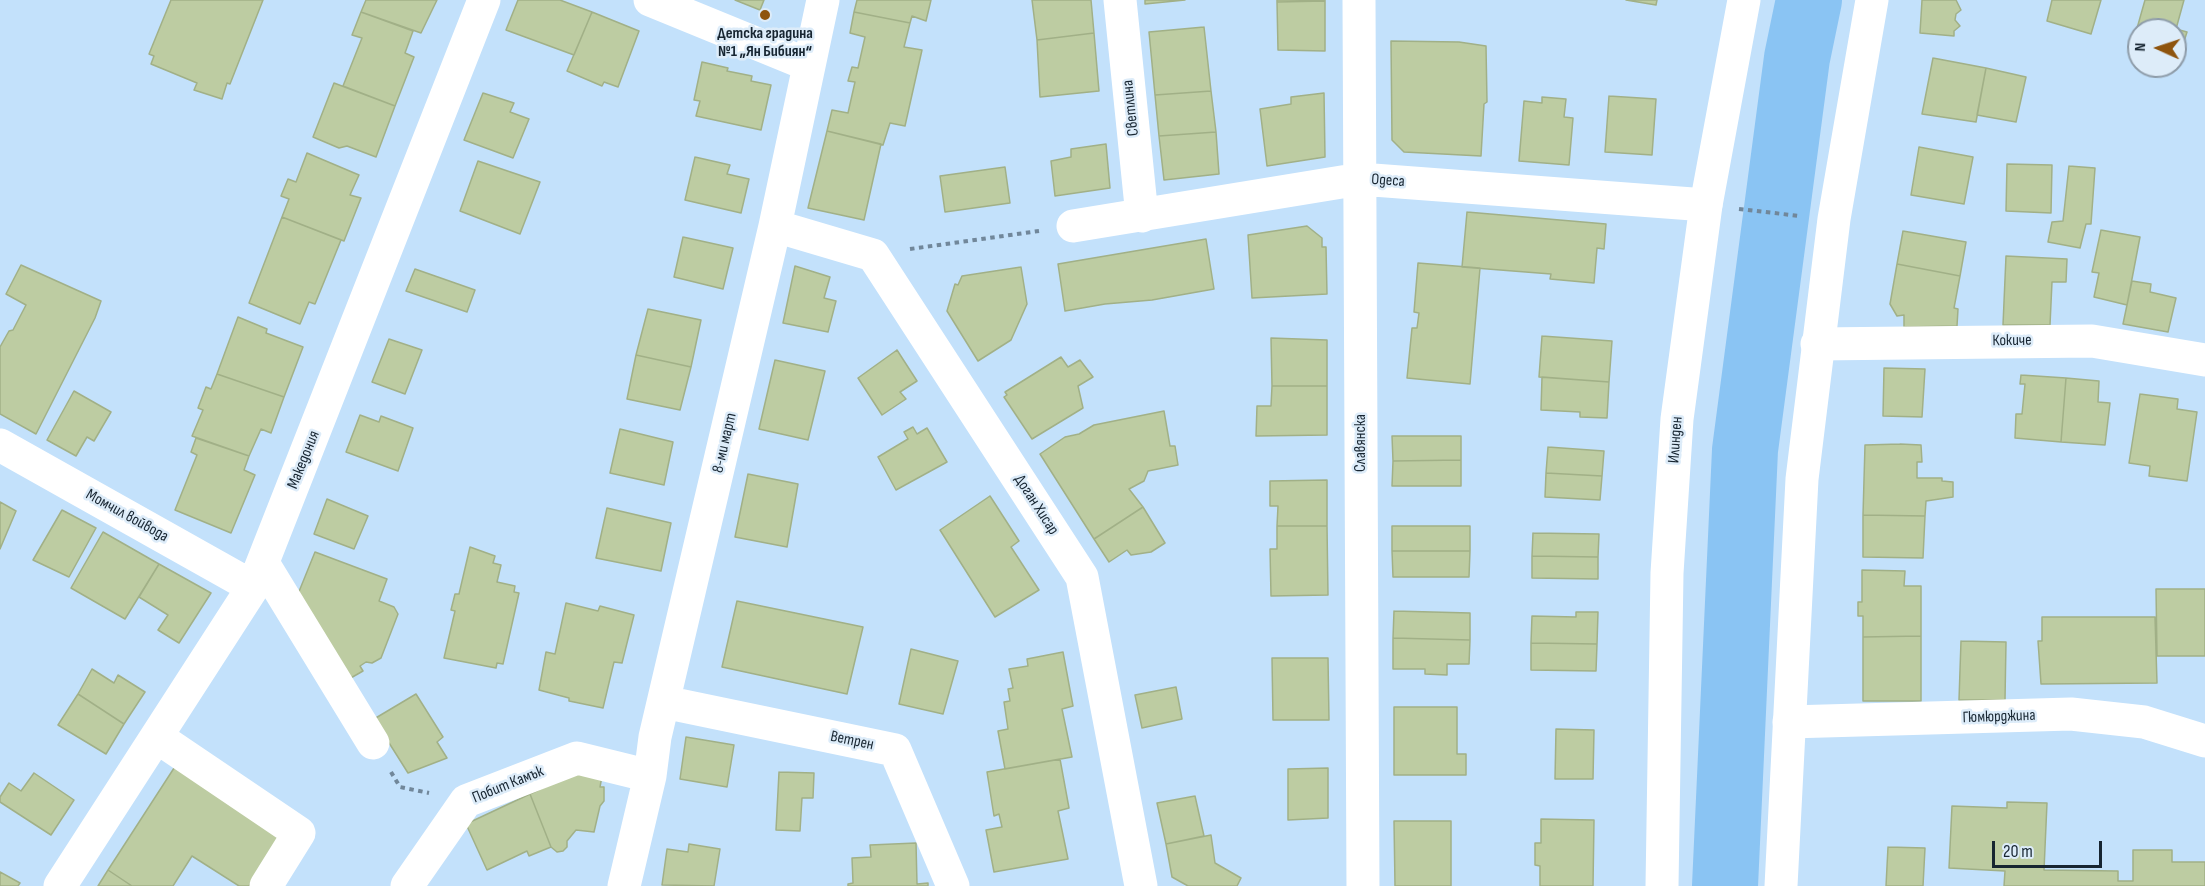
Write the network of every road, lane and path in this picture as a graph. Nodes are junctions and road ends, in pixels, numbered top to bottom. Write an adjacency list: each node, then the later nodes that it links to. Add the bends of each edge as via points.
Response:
1 (484, 0): 20 (street, Македония)
2 (650, 0): 8 (street)
3 (823, 0): 8 (street, 8-ми март)
4 (1120, 0): 13 (street, Светлина)
5 (1359, 0): 9 (street, Славянска)
6 (1744, 0): 10 (street, Илинден)
7 (1872, 0): 17 (street, via 1848,129)
8 (809, 65): 14 (street, 8-ми март)
9 (1360, 179): 10 (street, Одеса); 13 (street, Одеса); 34 (street, Славянска)
10 (1706, 205): 35 (street, Илинден, via 1676,442 1668,573)
11 (1758, 211): 12 (path)
12 (1794, 215)
13 (1142, 216): 15 (street, Одеса)
14 (775, 226): 16 (street); 21 (street, 8-ми март)
15 (1073, 226): 16 (path)
16 (873, 255): 33 (street, Доган Хисар, via 1082,577)
17 (1817, 344): 18 (street, Кокиче, via 2092,340); 22 (street, via 1802,478)
18 (2205, 360)
19 (0, 445): 20 (street, Момчил войвода)
20 (258, 575): 23 (street, Македония); 25 (street)
21 (664, 702): 26 (street, 8-ми март); 32 (street, Ветрен, via 895,750)
22 (1789, 722): 24 (street, Гюмюрджина, via 2071,714 2144,722); 36 (street)
23 (157, 736): 28 (street, Македония); 29 (street, via 299,833)
24 (2205, 741)
25 (374, 743): 27 (path, via 400,787)
26 (650, 776): 27 (street, Побит Камък, via 577,758); 31 (street, 8-ми март)
27 (466, 801): 30 (street, Побит Камък)
28 (60, 886)
29 (266, 886)
30 (407, 886)
31 (624, 886)
32 (953, 886)
33 (1141, 886)
34 (1363, 886)
35 (1662, 886)
36 (1781, 886)

